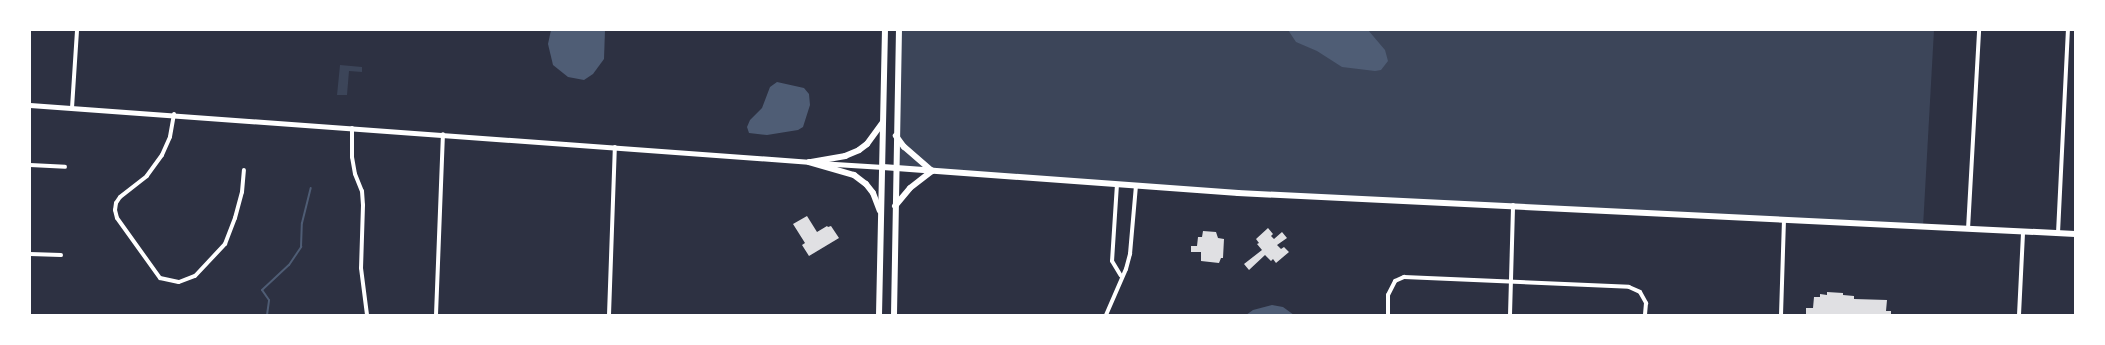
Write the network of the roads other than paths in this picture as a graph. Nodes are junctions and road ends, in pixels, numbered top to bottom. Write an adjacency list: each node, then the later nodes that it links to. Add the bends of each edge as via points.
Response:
1 (77, 30): 7 (street)
2 (885, 30): 9 (main road)
3 (899, 30): 12 (main road)
4 (1979, 30): 27 (street)
5 (2068, 30): 29 (street)
6 (30, 105): 7 (street)
7 (72, 108): 8 (street)
8 (174, 114): 10 (street); 19 (street, via 170,137 162,155 147,176 120,197 115,210 160,278 179,282 195,276 225,244 242,192)
9 (884, 122): 14 (main road, via 859,150 845,156); 17 (main road)
10 (352, 128): 11 (street); 35 (street, via 352,157 362,191 361,268)
11 (444, 134): 13 (street); 36 (street)
12 (896, 136): 18 (main road); 20 (main road, via 904,147)
13 (615, 147): 14 (street); 37 (street)
14 (809, 162): 17 (street); 25 (main road, via 854,174 866,184 876,198)
15 (30, 165): 16 (street)
16 (65, 167)
17 (883, 167): 18 (main road); 25 (main road)
18 (895, 168): 20 (main road); 24 (main road)
19 (244, 170)
20 (932, 171): 21 (main road); 24 (main road, via 910,188)
21 (1117, 184): 22 (main road); 33 (street, via 1112,261)
22 (1136, 186): 23 (main road); 33 (street, via 1130,254)
23 (1513, 205): 26 (main road); 34 (street)
24 (895, 206): 39 (main road)
25 (882, 216): 38 (main road)
26 (1784, 220): 27 (main road); 44 (street)
27 (1968, 229): 28 (main road)
28 (2023, 232): 29 (main road); 45 (street)
29 (2058, 233): 30 (main road)
30 (2075, 234)
31 (30, 254): 32 (street)
32 (61, 255)
33 (1121, 276): 40 (street)
34 (1510, 282): 41 (street, via 1404,277 1395,281 1388,295); 42 (street); 43 (street, via 1630,287 1640,292 1646,303)
35 (367, 315)
36 (436, 315)
37 (609, 315)
38 (879, 315)
39 (894, 315)
40 (1106, 315)
41 (1388, 315)
42 (1510, 315)
43 (1645, 315)
44 (1780, 315)
45 (2020, 315)

